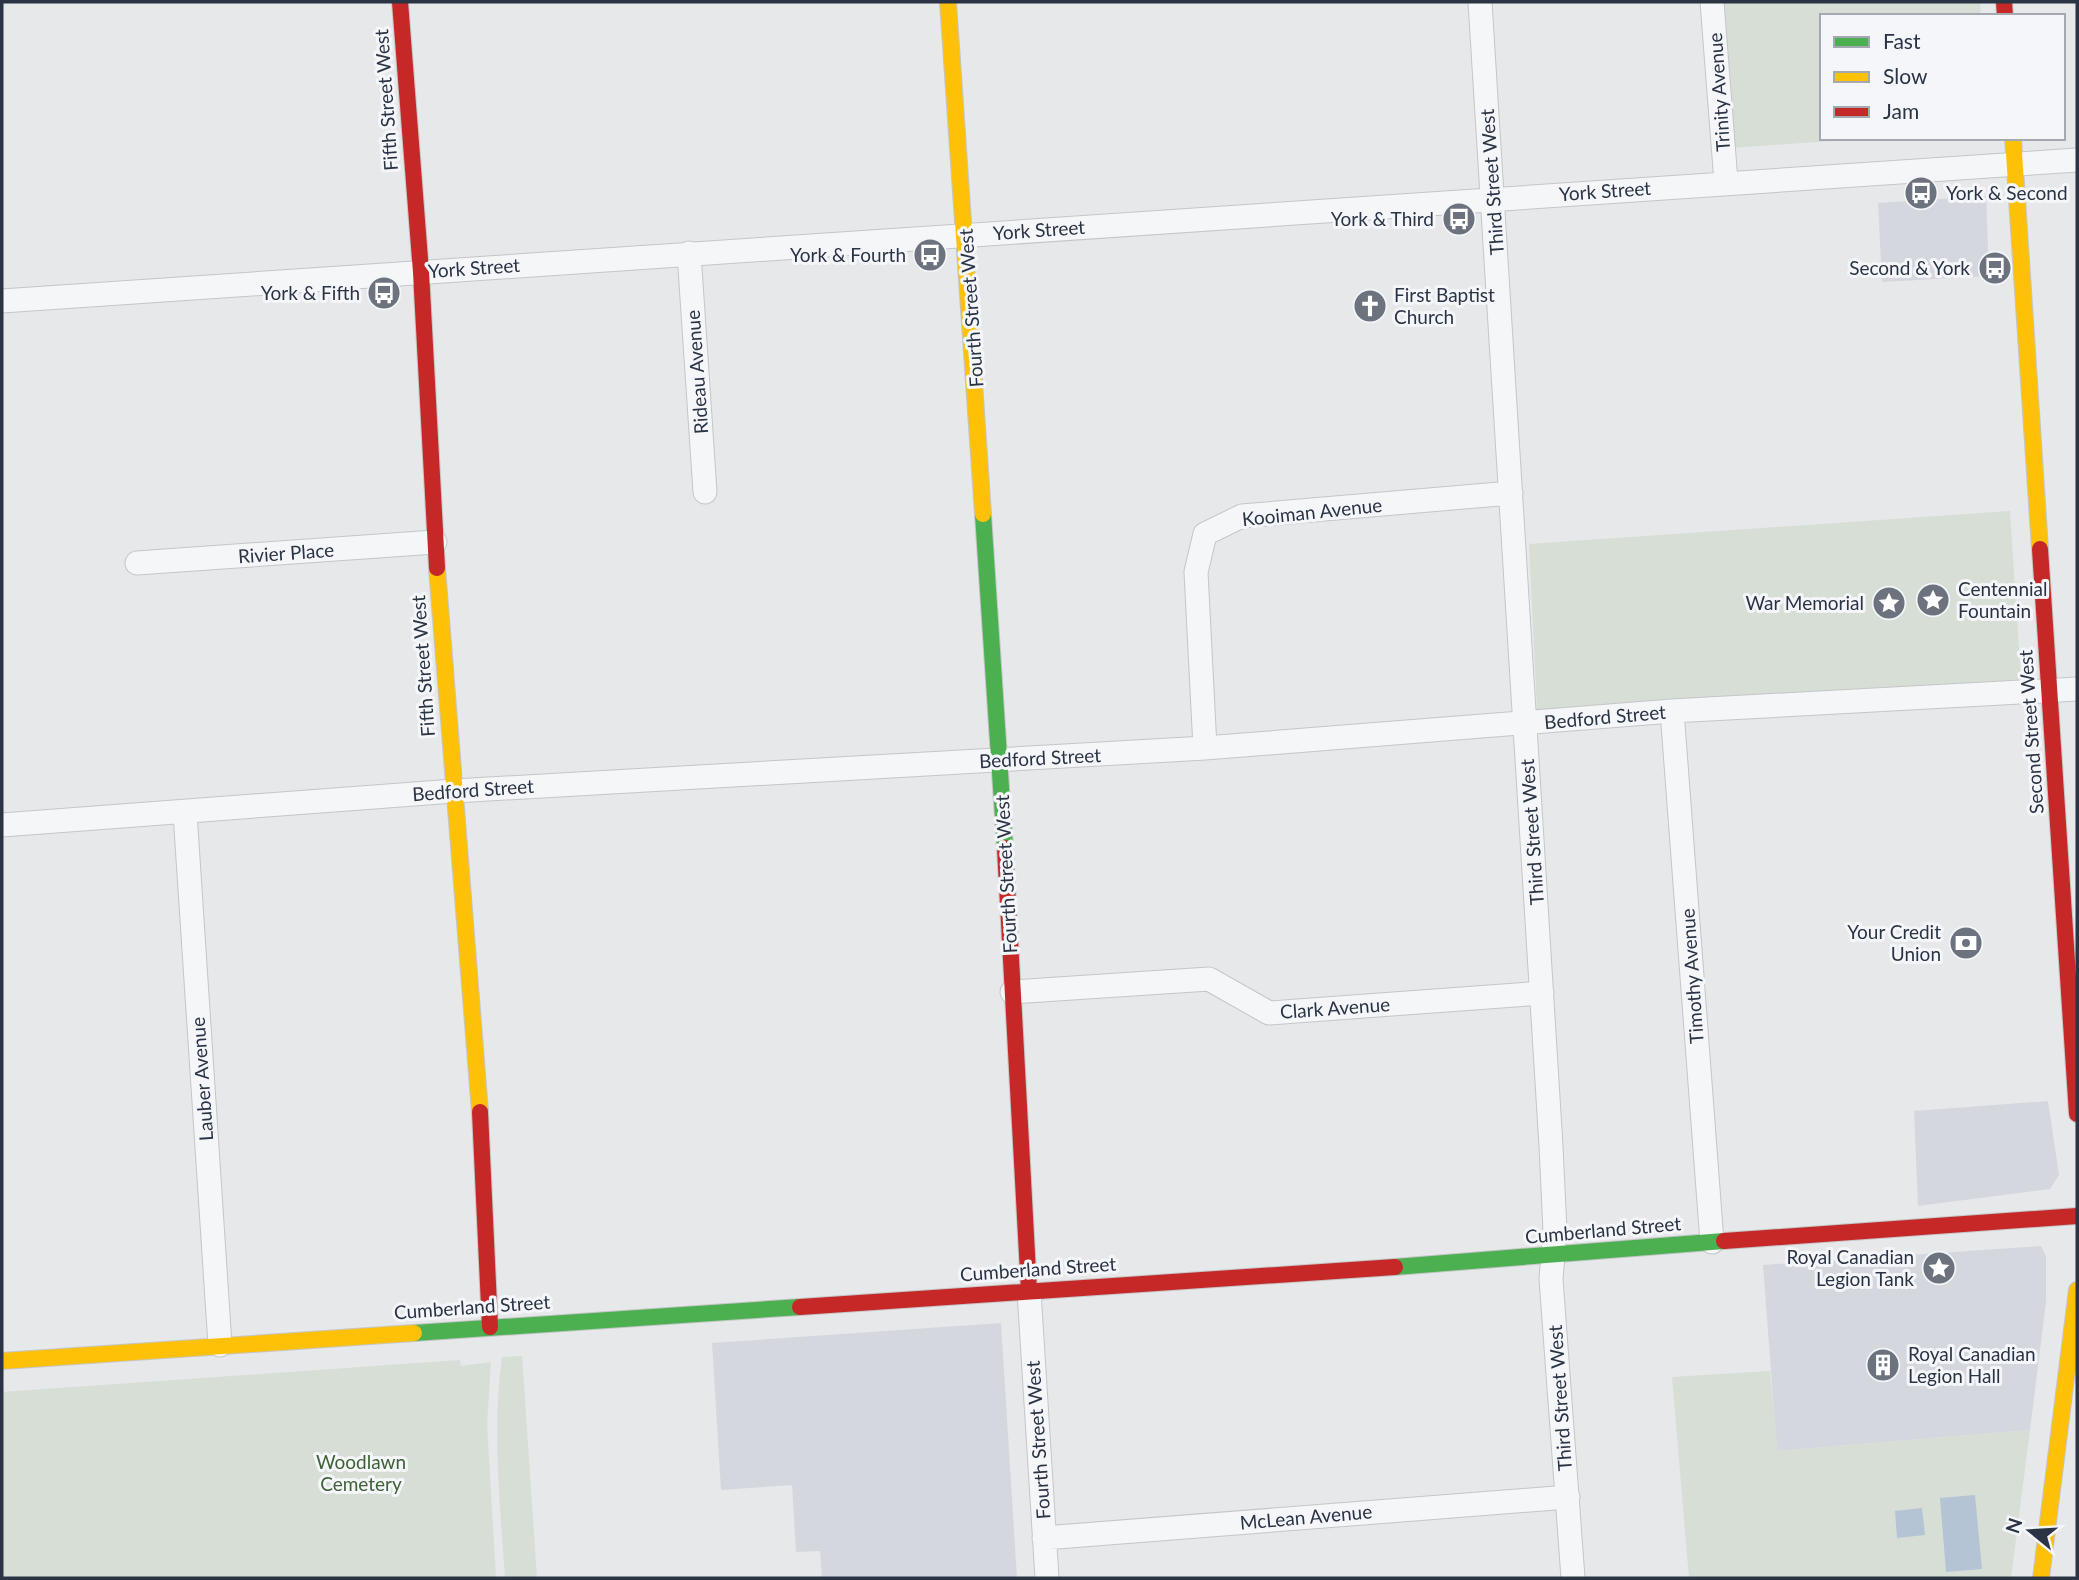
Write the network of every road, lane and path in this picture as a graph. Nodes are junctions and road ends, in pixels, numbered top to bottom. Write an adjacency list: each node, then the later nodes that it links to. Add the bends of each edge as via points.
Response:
1 (400, 2): 12 (street, Fifth Street West)
2 (948, 2): 10 (street, Fourth Street West)
3 (1480, 2): 9 (street, Third Street West)
4 (1712, 2): 8 (street, Trinity Avenue)
5 (2013, 140): 7 (street, Second Street West)
6 (2077, 160): 7 (street, York Street)
7 (2015, 164): 8 (street, York Street); 19 (street, Second Street West)
8 (1726, 182): 9 (street, York Street)
9 (1493, 199): 10 (street, York Street); 15 (street, Third Street West)
10 (966, 234): 11 (street, York Street); 23 (street, Fourth Street West)
11 (689, 253): 12 (street, York Street); 14 (street, Rideau Avenue)
12 (421, 272): 13 (street, York Street); 16 (street, Fifth Street West)
13 (2, 301)
14 (705, 492)
15 (1511, 493): 21 (street, Third Street West); 22 (street, Kooiman Avenue, via 1242,516 1205,534 1196,572)
16 (435, 542): 17 (street, Rivier Place); 24 (street, Fifth Street West)
17 (137, 564)
18 (2077, 689): 19 (street, Bedford Street)
19 (2049, 690): 20 (street, Bedford Street); 29 (street, Second Street West)
20 (1672, 711): 21 (street, Bedford Street); 31 (street, Timothy Avenue)
21 (1524, 724): 22 (street, Bedford Street); 28 (street, Third Street West)
22 (1205, 748): 23 (street, Bedford Street)
23 (1000, 760): 24 (street, Bedford Street); 27 (street, Fourth Street West)
24 (454, 791): 25 (street, Bedford Street); 35 (street, Fifth Street West, via 481,1119)
25 (185, 813): 26 (street, Bedford Street); 36 (street, Lauber Avenue)
26 (2, 825)
27 (1012, 992): 28 (street, Clark Avenue, via 1209,979 1269,1013); 34 (street, Fourth Street West)
28 (1542, 993): 32 (street, Third Street West)
29 (2077, 1114)
30 (2077, 1216): 31 (street, Cumberland Street)
31 (1712, 1241): 32 (street, Cumberland Street)
32 (1553, 1256): 34 (street, Cumberland Street); 38 (street, Third Street West, via 1550,1279)
33 (2077, 1290): 42 (street)
34 (1029, 1291): 35 (street, Cumberland Street); 39 (street, Fourth Street West)
35 (490, 1327): 36 (street, Cumberland Street)
36 (220, 1345): 37 (street, Cumberland Street)
37 (2, 1361)
38 (1568, 1497): 39 (street, McLean Avenue); 41 (street, Third Street West)
39 (1044, 1538): 40 (street, Fourth Street West)
40 (1047, 1578)
41 (1573, 1578)
42 (2041, 1578)

